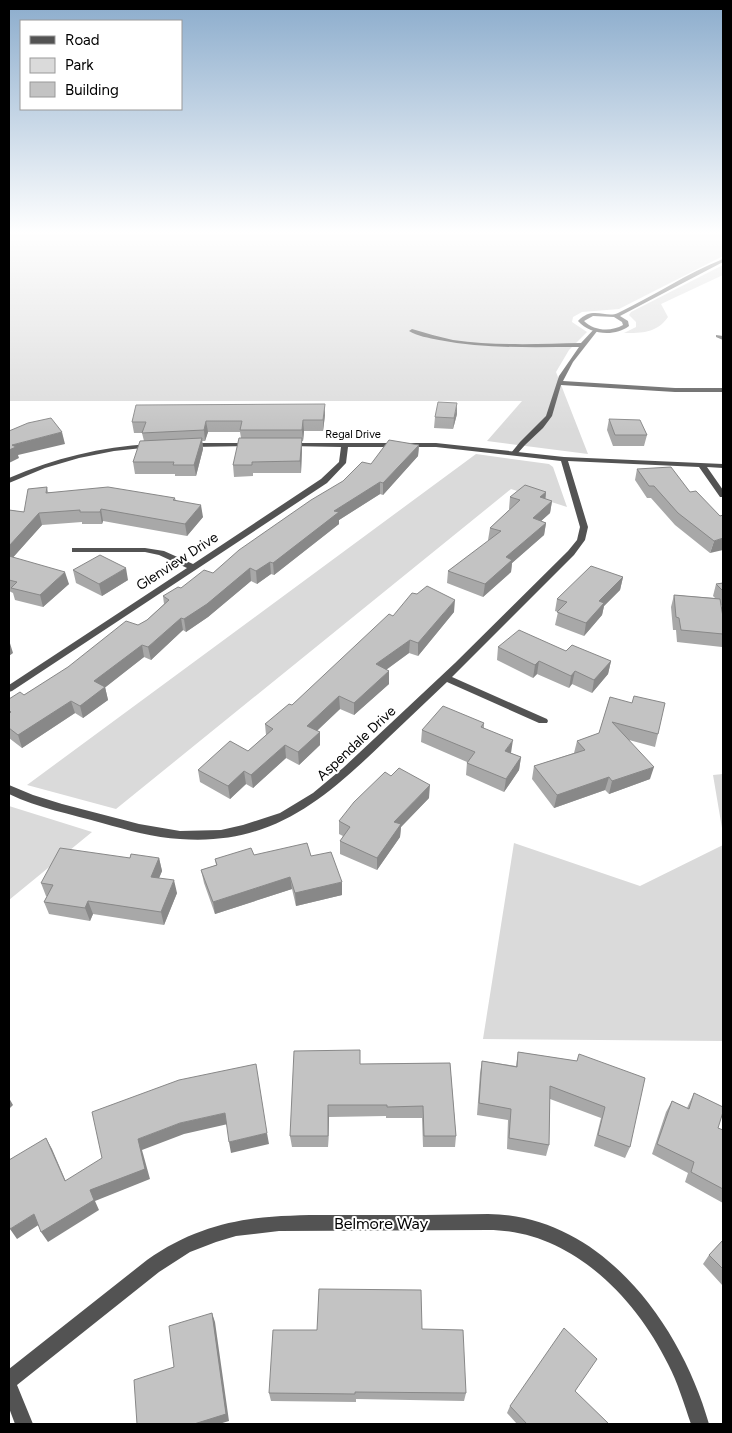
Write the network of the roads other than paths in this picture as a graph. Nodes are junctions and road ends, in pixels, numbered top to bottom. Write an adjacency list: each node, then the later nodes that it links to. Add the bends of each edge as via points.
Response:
1 (651, 298): 2 (street)
2 (616, 316): 3 (street, via 625,321 626,326 618,330); 3 (street, via 596,314 582,318 585,326)
3 (595, 330): 5 (street)
4 (412, 331): 5 (street, via 466,342)
5 (582, 345): 6 (street)
6 (558, 383): 7 (street); 13 (street, via 548,418)
7 (723, 390)
8 (181, 445): 9 (street)
9 (258, 445)
10 (278, 445): 11 (street, Regal Drive)
11 (345, 445): 13 (street, Regal Drive, via 436,445); 20 (street, Glenview Drive, via 342,462 324,481)
12 (162, 446): 17 (street, via 92,454)
13 (515, 454): 14 (street, Regal Drive)
14 (564, 459): 15 (street, Regal Drive); 21 (street, Aspendale Drive, via 584,527 581,540 571,554)
15 (702, 466): 16 (street, Regal Drive); 18 (street)
16 (723, 466)
17 (9, 481)
18 (723, 495)
19 (75, 550): 20 (street, via 145,550 161,553)
20 (193, 568): 22 (street, Glenview Drive)
21 (446, 678): 23 (street); 24 (street, Aspendale Drive, via 322,793 266,822 234,831 199,836 169,835 58,807)
22 (9, 689)
23 (543, 721)
24 (9, 789)
25 (9, 1380): 28 (street, Belmore Way, via 156,1264 195,1242 235,1228 278,1223 506,1223 554,1238 580,1251 616,1278 645,1309 670,1348)
26 (9, 1387): 27 (street)
27 (24, 1424)
28 (700, 1424)

